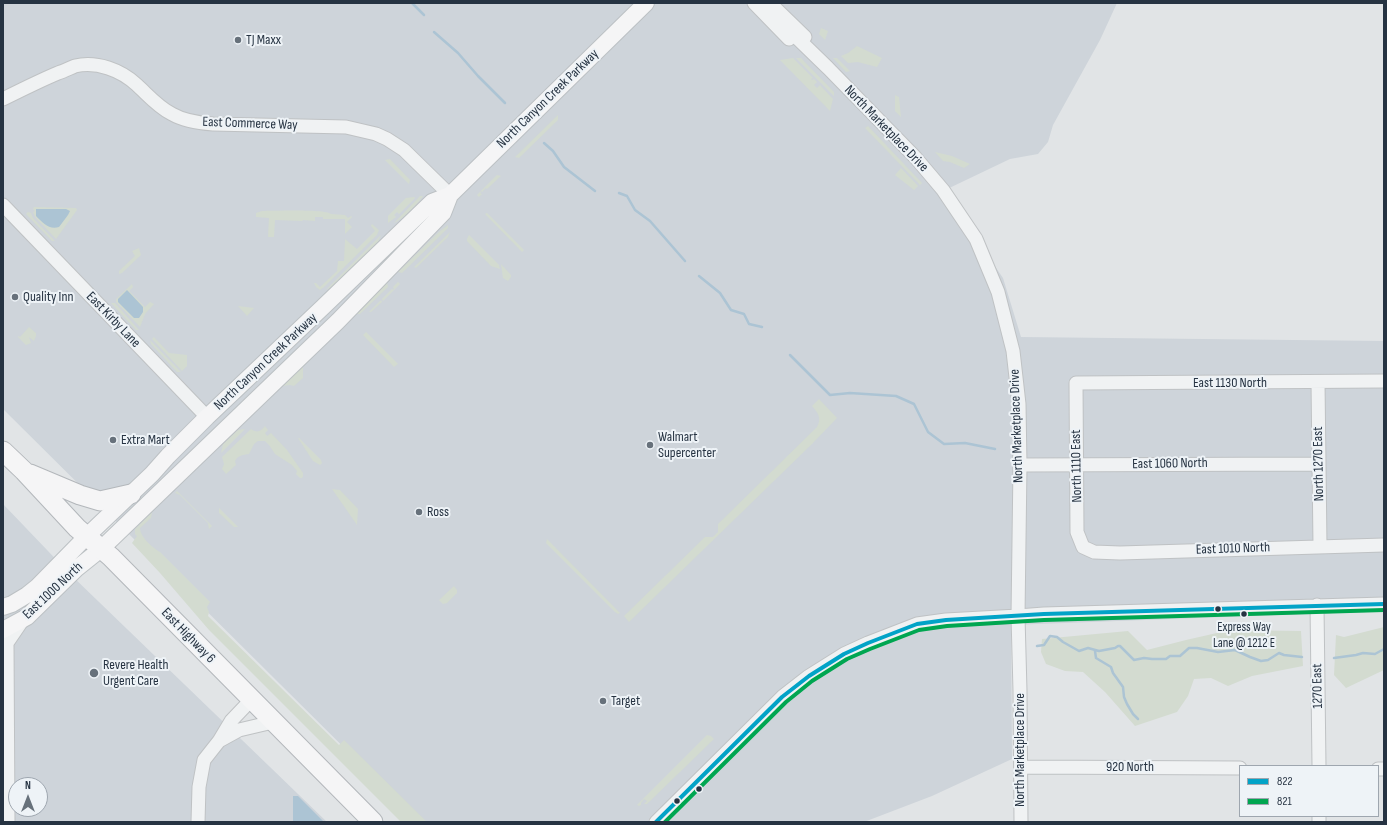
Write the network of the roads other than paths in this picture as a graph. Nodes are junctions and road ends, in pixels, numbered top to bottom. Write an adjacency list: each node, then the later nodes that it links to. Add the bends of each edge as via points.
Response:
1 (646, 3): 6 (main road, North Canyon Creek Parkway)
2 (754, 3): 4 (street, North Marketplace Drive, via 784,34 793,34)
3 (770, 3): 4 (street, North Marketplace Drive, via 825,58)
4 (828, 68): 16 (street, North Marketplace Drive, via 915,157 943,190 976,239 998,292 1013,351 1019,404)
5 (3, 99): 6 (street, East Commerce Way, via 75,66 107,67 130,79 151,100 172,114 191,122 346,127 376,134 404,150)
6 (450, 195): 8 (main road, North Canyon Creek Parkway, via 432,202); 12 (main road, North Canyon Creek Parkway, via 443,213)
7 (3, 205): 13 (street, East Kirby Lane)
8 (281, 347): 12 (main road, via 279,361 253,391); 13 (main road, North Canyon Creek Parkway)
9 (1384, 381): 10 (street, East 1130 North)
10 (1318, 382): 11 (street, East 1130 North); 15 (street, North 1270 East)
11 (1076, 384): 17 (street, North 1110 East)
12 (255, 402): 19 (main road, North Canyon Creek Parkway)
13 (207, 417): 19 (main road, via 212,422 212,429 183,458); 20 (main road, North Canyon Creek Parkway)
14 (3, 451): 18 (highway, East Highway 6)
15 (1319, 464): 17 (street, East 1060 North); 23 (street, North 1270 East)
16 (1020, 465): 17 (street, East 1060 North); 29 (street, North Marketplace Drive)
17 (1077, 465): 24 (street, North 1110 East, via 1077,532)
18 (24, 471): 20 (highway, via 100,501); 21 (highway, East Highway 6)
19 (179, 473): 25 (main road, North Canyon Creek Parkway)
20 (131, 494): 21 (main road, North Canyon Creek Parkway)
21 (87, 536): 25 (highway, East Highway 6); 28 (main road, East 1000 North, via 37,587)
22 (1384, 544): 23 (street, East 1010 North)
23 (1320, 546): 24 (street, East 1010 North, via 1120,553 1094,552)
24 (1083, 547)
25 (101, 549): 30 (main road, East 1000 North, via 76,569); 31 (highway, East Highway 6)
26 (1384, 604): 27 (street)
27 (1317, 606): 29 (street); 34 (street, 1270 East)
28 (3, 607)
29 (1018, 616): 35 (street, North Marketplace Drive); 40 (street, via 917,624 868,643 839,658 809,676 782,697)
30 (4, 638): 37 (street)
31 (251, 700): 32 (highway, East Highway 6); 33 (street, via 231,721)
32 (273, 722): 33 (street, via 239,730); 39 (highway, East Highway 6)
33 (219, 741): 38 (street, via 204,760 199,787)
34 (1319, 765)
35 (1020, 767): 36 (street, 920 North); 41 (street, North Marketplace Drive)
36 (1239, 768)
37 (8, 822)
38 (198, 822)
39 (372, 822)
40 (656, 822)
41 (1021, 822)

